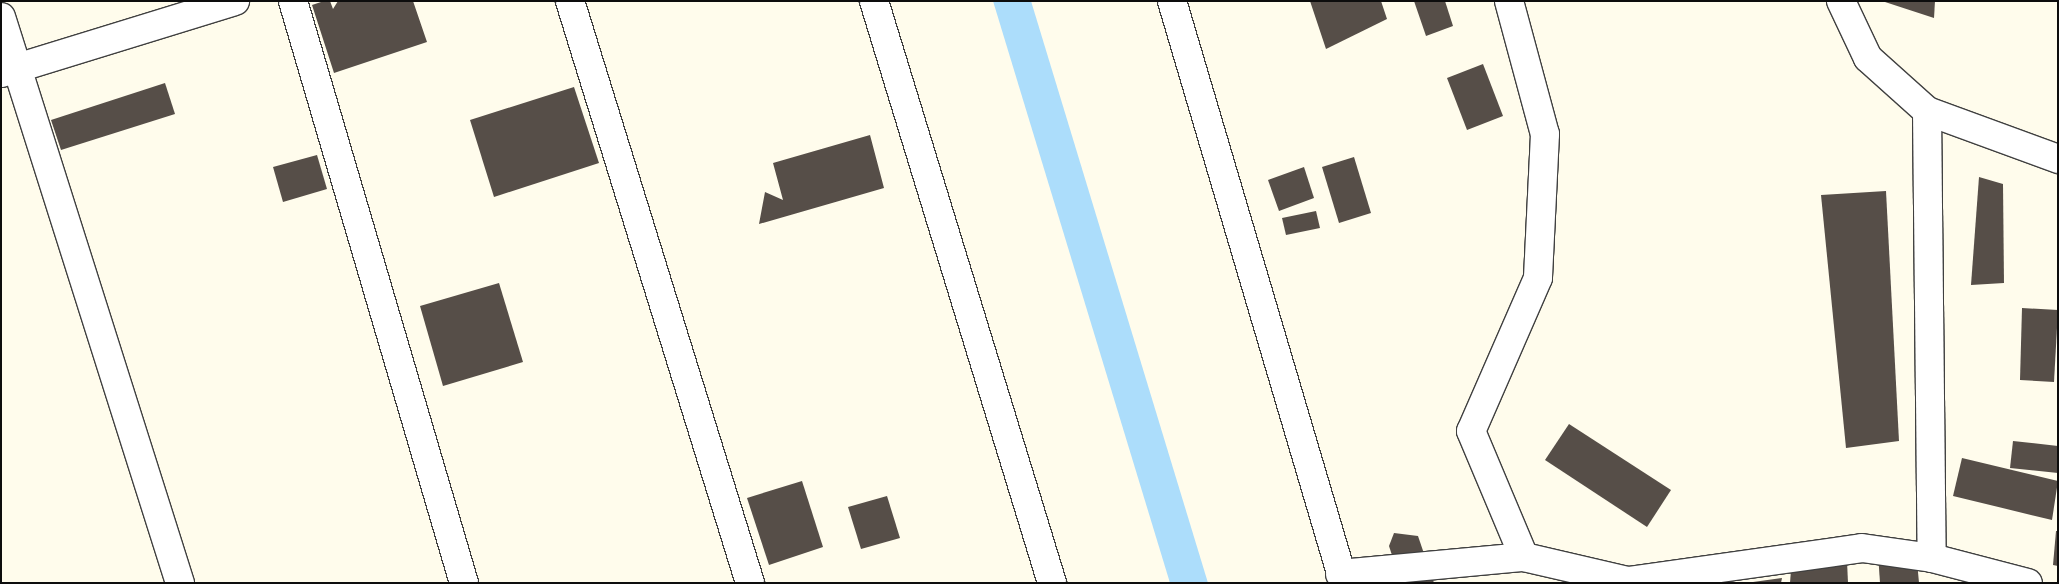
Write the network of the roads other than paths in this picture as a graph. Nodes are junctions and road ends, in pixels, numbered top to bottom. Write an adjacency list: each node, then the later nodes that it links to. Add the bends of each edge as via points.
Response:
1 (235, 1): 9 (street)
2 (292, 1): 16 (street)
3 (570, 1): 17 (street)
4 (874, 1): 18 (street)
5 (1172, 1): 14 (street)
6 (1509, 1): 12 (street, via 1546,134 1538,278 1471,431)
7 (1841, 1): 10 (street, via 1868,58)
8 (1, 17): 9 (street)
9 (9, 71): 15 (street)
10 (1927, 111): 11 (street); 13 (street)
11 (2058, 159)
12 (1524, 557): 13 (street, via 1628,581 1862,548); 14 (street)
13 (1932, 558): 19 (street)
14 (1342, 578)
15 (180, 583)
16 (464, 583)
17 (750, 583)
18 (1052, 583)
19 (2028, 583)

